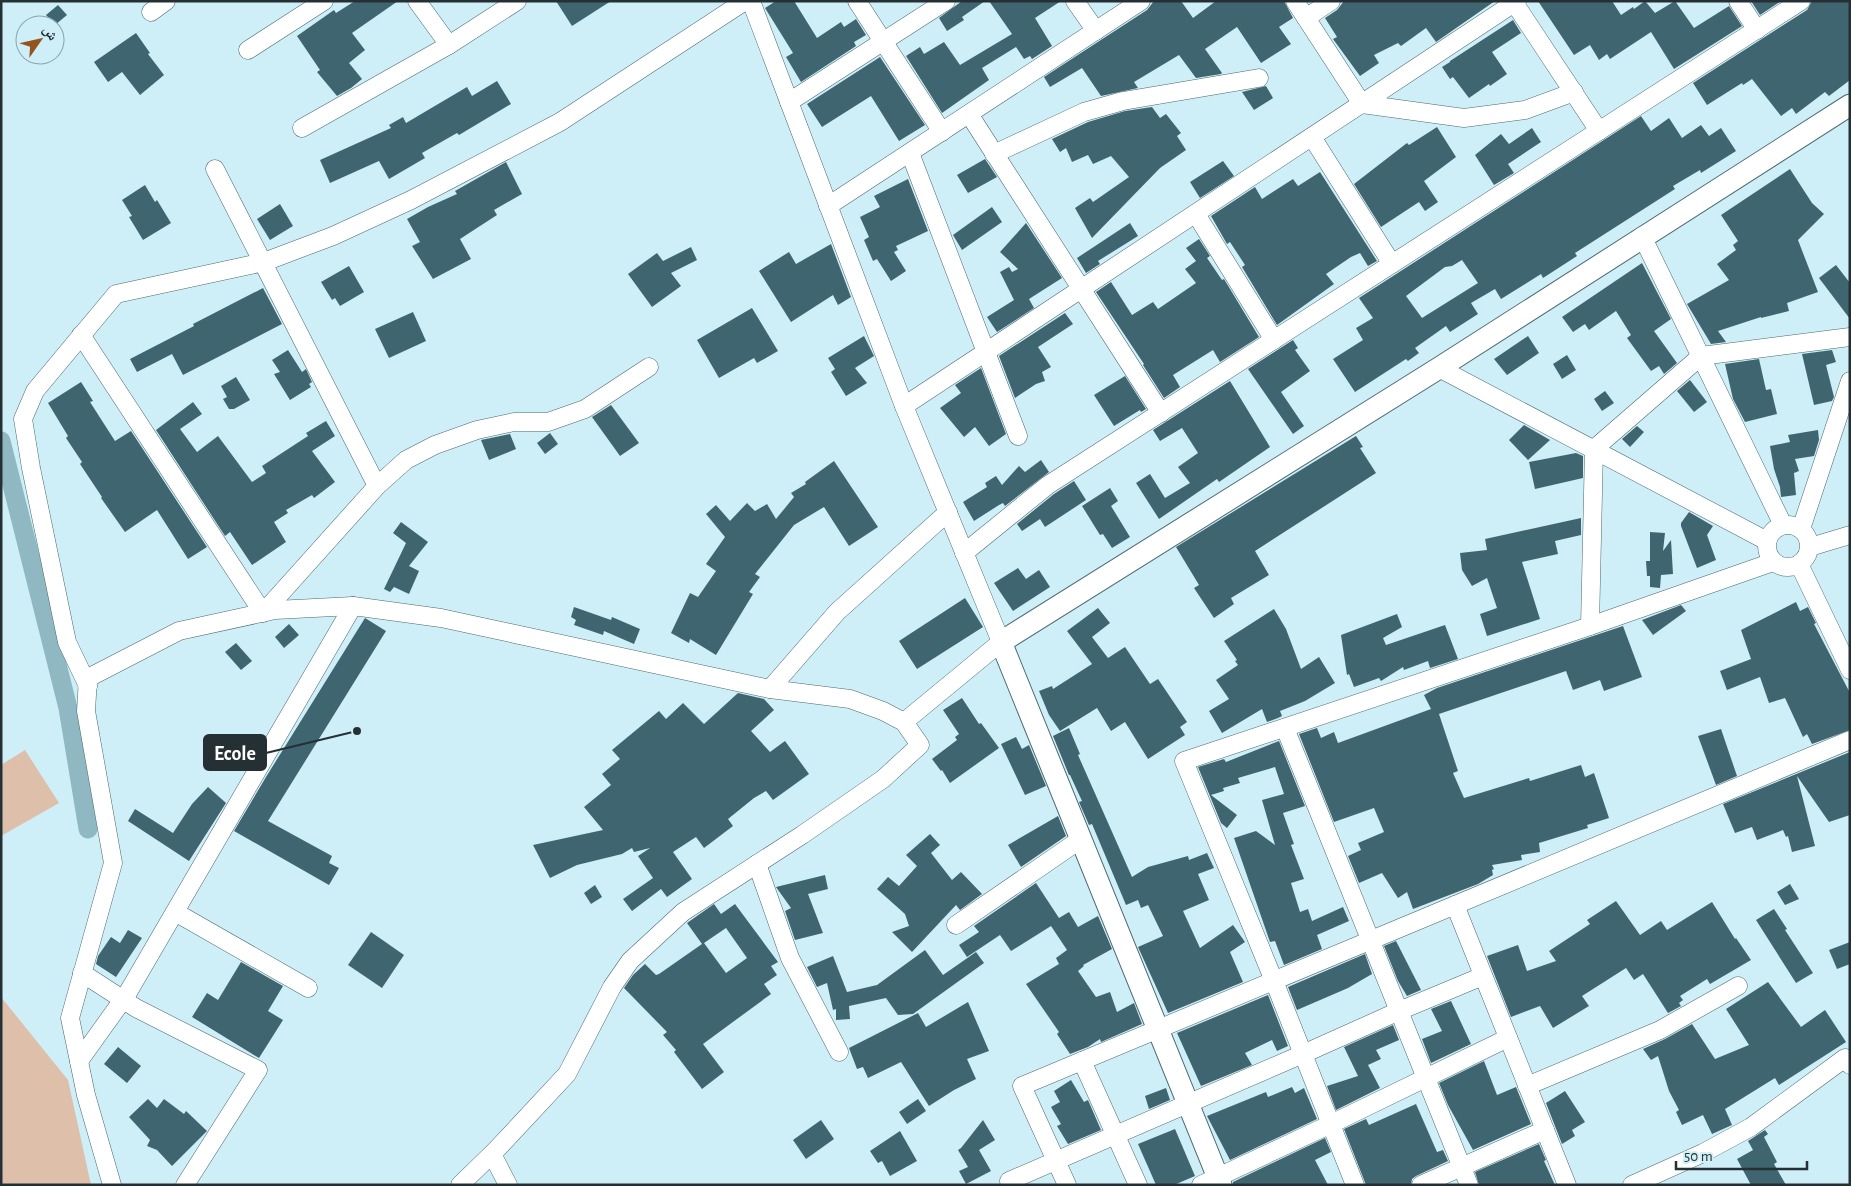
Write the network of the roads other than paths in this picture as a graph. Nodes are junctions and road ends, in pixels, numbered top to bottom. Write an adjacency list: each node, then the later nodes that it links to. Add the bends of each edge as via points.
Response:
1 (166, 1): 16 (street)
2 (324, 1): 22 (street)
3 (417, 1): 21 (street)
4 (517, 1): 21 (street)
5 (745, 1): 39 (street, via 560,122 411,200 333,236)
6 (751, 1): 25 (street)
7 (857, 1): 20 (street)
8 (946, 1): 20 (street)
9 (1075, 1): 19 (street)
10 (1141, 1): 19 (street)
11 (1295, 1): 17 (street)
12 (1331, 1): 17 (street)
13 (1738, 1): 18 (street)
14 (1800, 1): 18 (street)
15 (1515, 2): 24 (street); 26 (street)
16 (151, 12)
17 (1306, 18): 26 (street)
18 (1757, 30): 30 (street)
19 (1096, 31): 28 (street)
20 (884, 41): 25 (street); 31 (street)
21 (449, 45): 29 (street)
22 (248, 50)
23 (1259, 78): 34 (street, via 1123,101 1092,110)
24 (1574, 92): 26 (street, via 1525,110 1464,118); 30 (street)
25 (789, 102): 36 (street)
26 (1362, 104): 32 (street)
27 (1850, 104): 38 (street)
28 (968, 114): 31 (street); 34 (street)
29 (302, 128)
30 (1599, 131): 40 (street)
31 (942, 132): 33 (street)
32 (1312, 137): 37 (street); 40 (street)
33 (910, 153): 36 (street); 45 (street)
34 (994, 154): 41 (street)
35 (214, 169): 39 (street)
36 (828, 206): 50 (street)
37 (1196, 214): 41 (street); 44 (street)
38 (1642, 236): 46 (street); 48 (street)
39 (264, 262): 42 (street, via 116,294); 54 (street)
40 (1392, 264): 44 (street)
41 (1081, 290): 45 (street); 51 (street)
42 (81, 336): 65 (street); 69 (street, via 35,391 24,419 67,642)
43 (1850, 337): 46 (street)
44 (1274, 340): 51 (street)
45 (987, 351): 50 (street); 52 (street)
46 (1701, 356): 53 (street); 56 (street)
47 (649, 367): 54 (street, via 585,409 548,422 514,422 477,430 435,445 406,460)
48 (1439, 368): 53 (street); 67 (street)
49 (1850, 380): 57 (street)
50 (904, 406): 55 (street)
51 (1161, 413): 61 (street, via 1048,485)
52 (1018, 436)
53 (1594, 449): 59 (street); 66 (street)
54 (377, 486): 65 (street)
55 (948, 512): 61 (street); 70 (street, via 837,612)
56 (1783, 525): 57 (street); 59 (street, via 1771,533)
57 (1801, 529): 60 (street, via 1807,534)
58 (1850, 535): 60 (street)
59 (1767, 541): 62 (street)
60 (1810, 547): 63 (street)
61 (964, 553): 67 (street)
62 (1773, 562): 63 (street, via 1785,568); 66 (street)
63 (1799, 564): 68 (street)
64 (353, 606): 65 (street); 70 (street, via 441,618); 77 (street)
65 (263, 613): 69 (street, via 179,631 88,678)
66 (1590, 626): 72 (street)
67 (1001, 642): 71 (street); 74 (street)
68 (1850, 670)
69 (88, 686): 80 (street, via 86,712 113,863)
70 (770, 689): 71 (street, via 850,700)
71 (904, 722): 75 (street, via 920,745 884,779)
72 (1285, 728): 79 (street); 82 (street, via 1184,761)
73 (1850, 740): 76 (street)
74 (1080, 839): 78 (street); 87 (street)
75 (757, 864): 89 (street, via 790,958); 100 (street, via 683,912 630,961 612,987 567,1074)
76 (1456, 905): 79 (street); 81 (street)
77 (175, 912): 84 (street); 85 (street)
78 (956, 925)
79 (1370, 940): 82 (street); 86 (street)
80 (82, 973): 85 (street); 92 (street, via 70,1018)
81 (1483, 976): 86 (street); 88 (street)
82 (1274, 980): 87 (street); 90 (street)
83 (1738, 986): 95 (street, via 1660,1030)
84 (308, 988)
85 (123, 1000): 92 (street); 106 (street, via 258,1070)
86 (1399, 1011): 90 (street); 94 (street)
87 (1158, 1029): 93 (street); 96 (street)
88 (1508, 1038): 94 (street); 95 (street)
89 (839, 1052)
90 (1303, 1054): 96 (street); 97 (street)
91 (1848, 1058): 115 (street, via 1751,1126 1703,1153)
92 (79, 1061): 105 (street)
93 (1082, 1061): 99 (street); 101 (street, via 1022,1086)
94 (1426, 1078): 97 (street); 102 (street)
95 (1527, 1086): 98 (street)
96 (1188, 1104): 99 (street); 104 (street)
97 (1331, 1124): 104 (street); 111 (street)
98 (1544, 1130): 102 (street); 114 (street)
99 (1115, 1135): 101 (street); 110 (street)
100 (492, 1154): 107 (street); 108 (street)
101 (1056, 1161): 103 (street); 109 (street)
102 (1462, 1167): 112 (street); 113 (street)
103 (1009, 1181)
104 (1213, 1182)
105 (112, 1185)
106 (185, 1185)
107 (460, 1185)
108 (508, 1185)
109 (1067, 1185)
110 (1138, 1185)
111 (1355, 1185)
112 (1421, 1185)
113 (1469, 1185)
114 (1566, 1185)
115 (1632, 1185)

